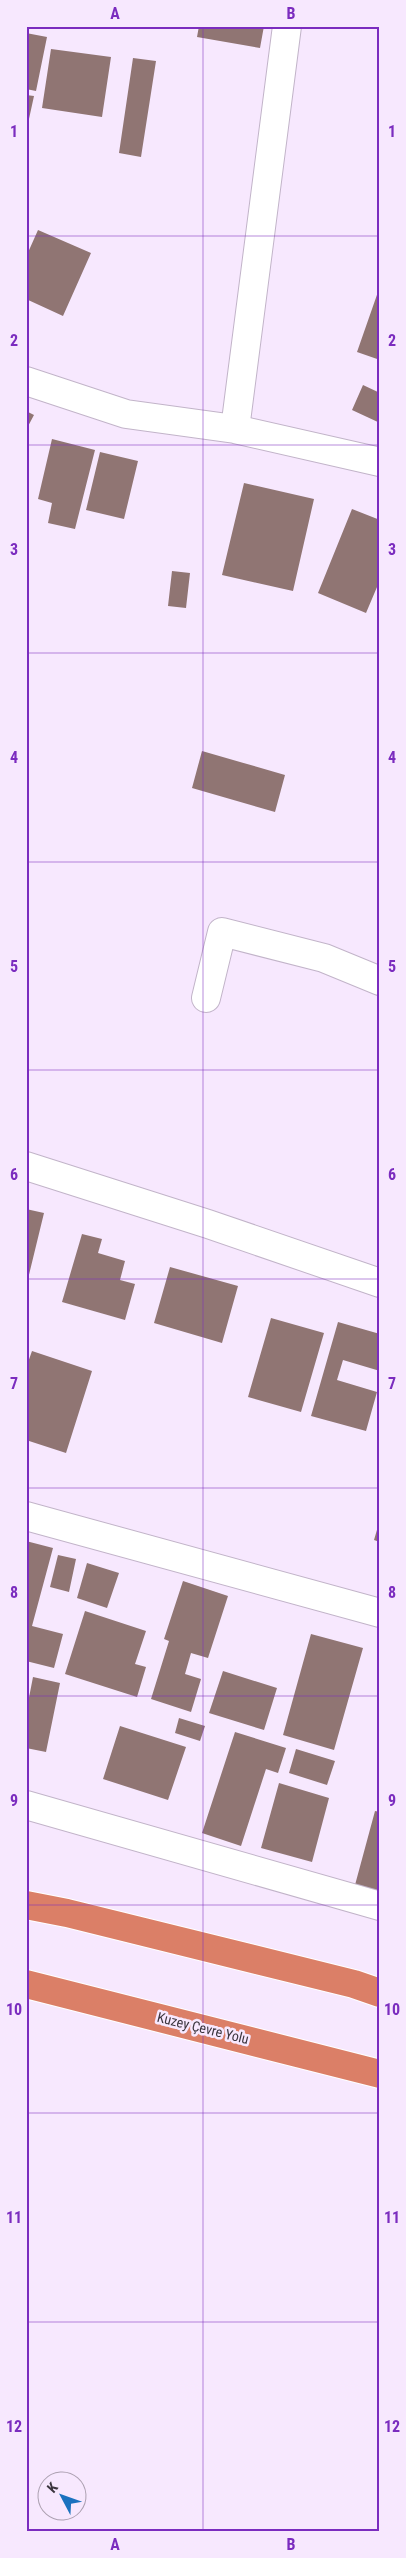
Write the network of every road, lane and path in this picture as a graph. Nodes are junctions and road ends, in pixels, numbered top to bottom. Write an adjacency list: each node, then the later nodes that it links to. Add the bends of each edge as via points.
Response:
1 (287, 26): 3 (street)
2 (26, 381): 3 (street, via 126,414)
3 (236, 429): 4 (street)
4 (380, 462)
5 (380, 981): 6 (street, via 324,958 222,932)
6 (206, 998)
7 (26, 1166): 8 (street)
8 (380, 1283)
9 (26, 1516): 10 (street)
10 (380, 1613)
11 (26, 1805): 13 (street)
12 (26, 1905): 15 (highway)
13 (380, 1906)
14 (26, 1984): 16 (highway, Kuzey Çevre Yolu)
15 (380, 1993)
16 (380, 2074)

